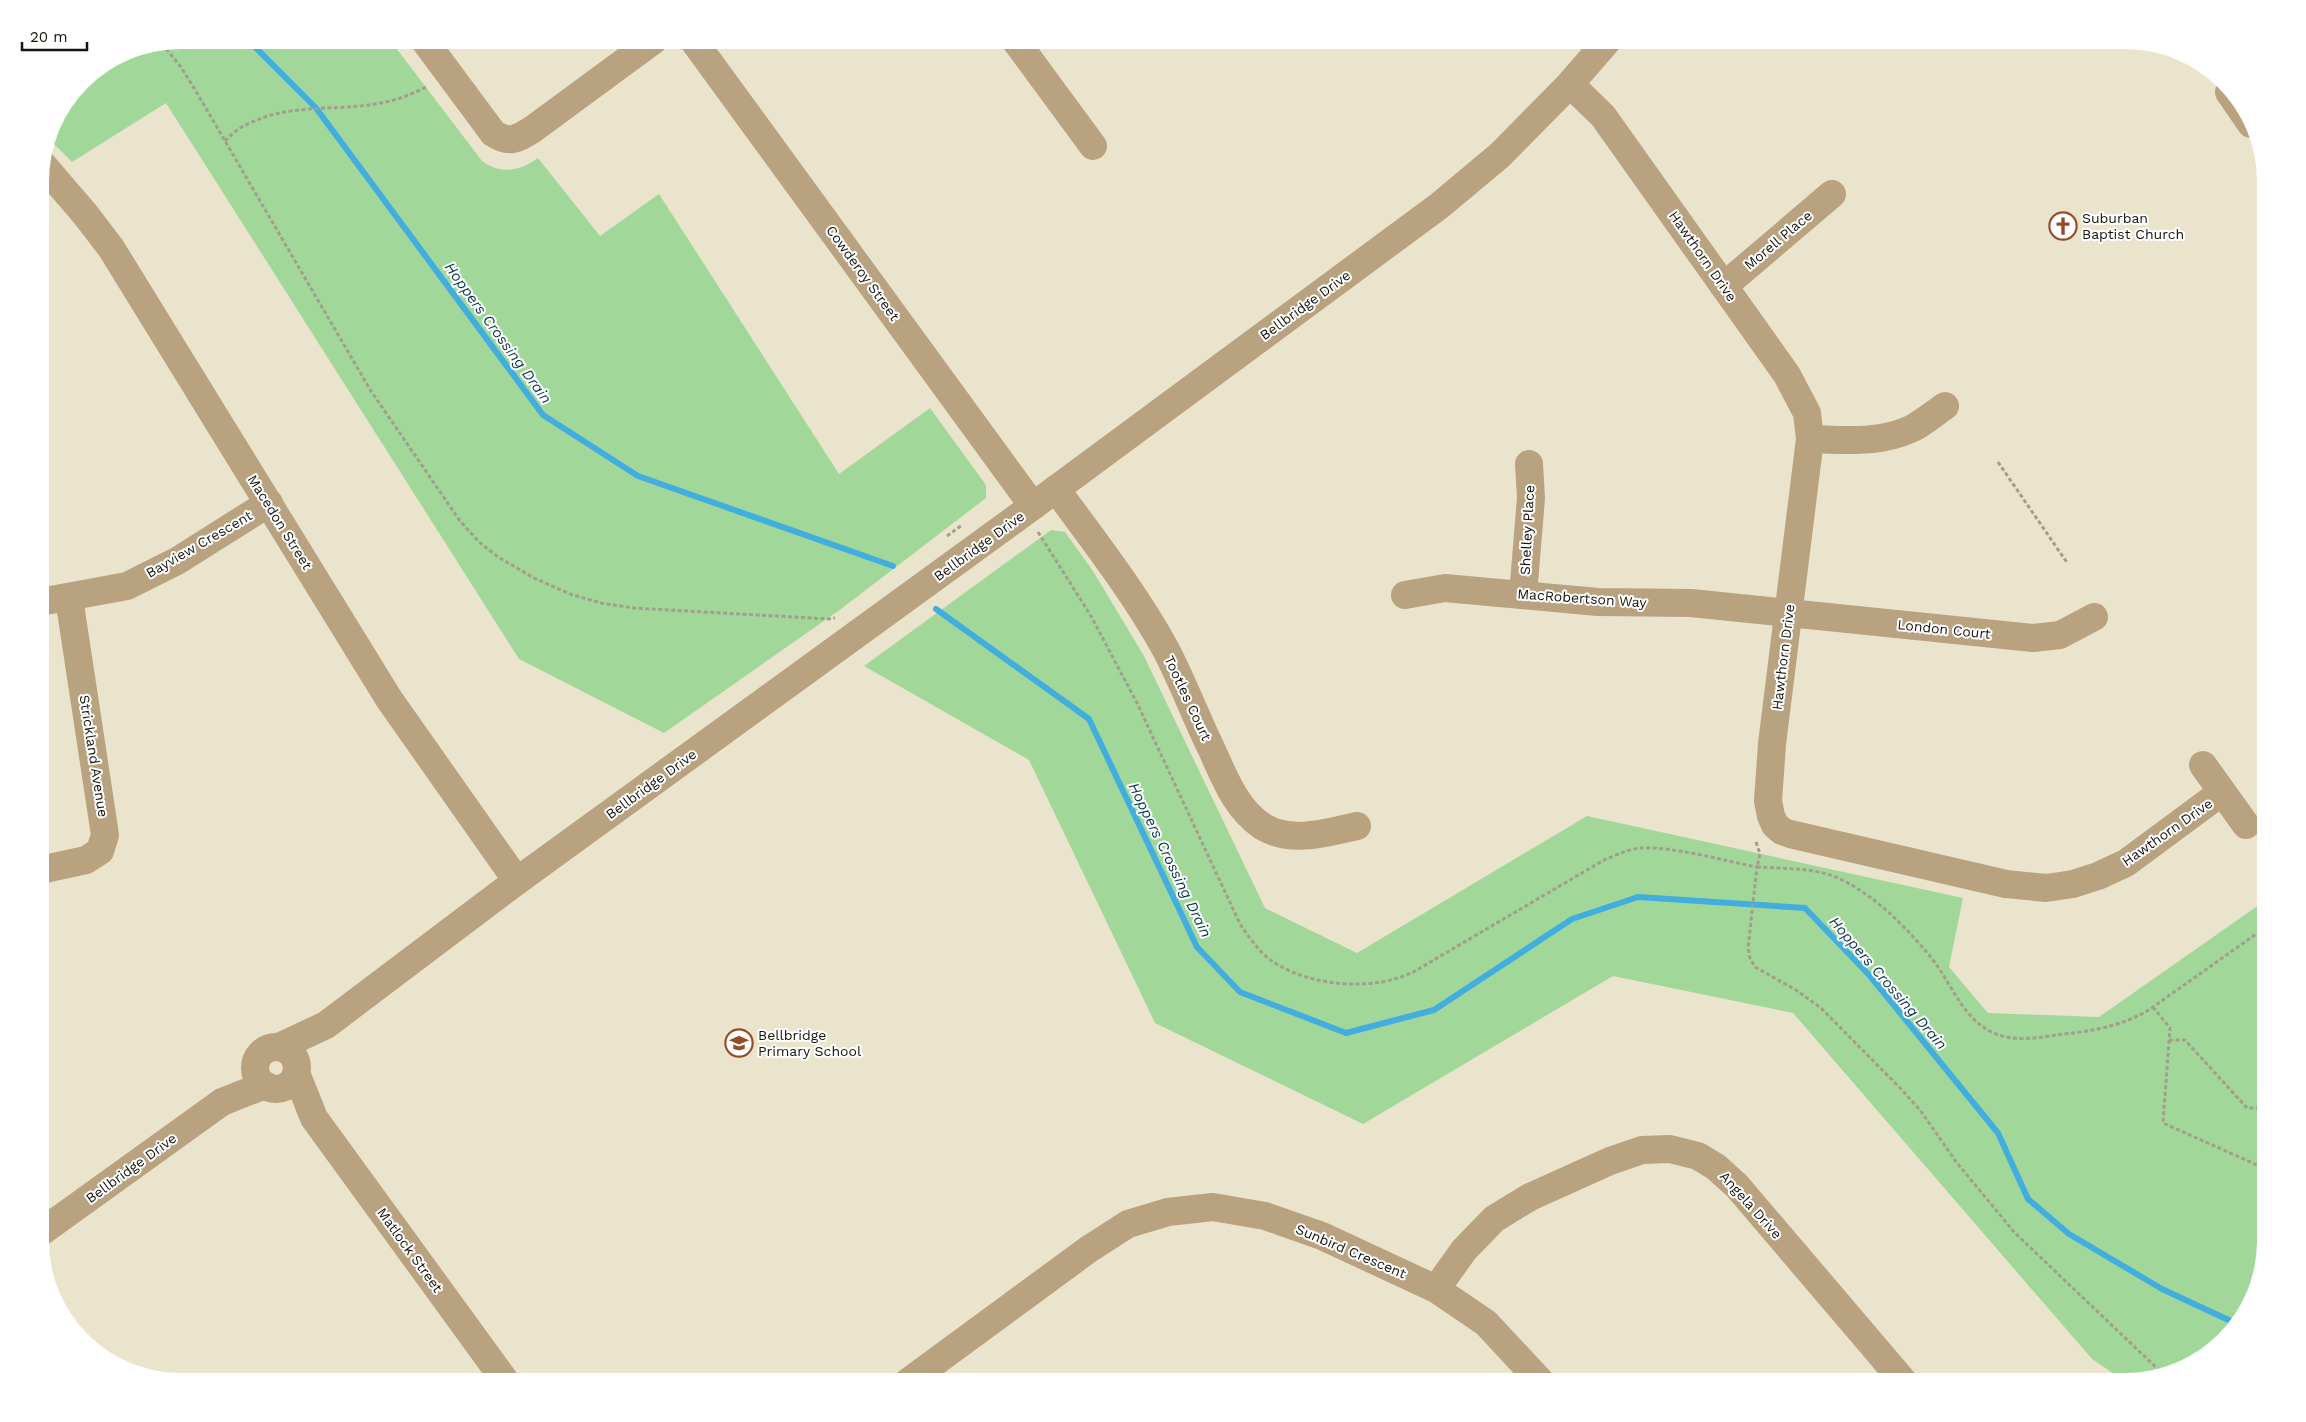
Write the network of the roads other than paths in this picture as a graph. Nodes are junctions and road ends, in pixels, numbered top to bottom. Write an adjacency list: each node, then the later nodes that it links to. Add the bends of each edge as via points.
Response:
1 (431, 49): 2 (street, via 493,133 502,140 510,141 533,129)
2 (642, 49)
3 (700, 49): 16 (street, Cowderoy Street)
4 (1022, 49): 7 (street)
5 (1600, 49): 6 (street, Bellbridge Drive)
6 (1570, 84): 10 (street, Hawthorn Drive, via 1603,116); 14 (street, Bellbridge Drive, via 1500,155 1439,206)
7 (1093, 146)
8 (49, 173): 15 (street, Macedon Street, via 111,248)
9 (1832, 194): 10 (street, Morell Place)
10 (1724, 286): 12 (street, Hawthorn Drive, via 1787,375 1807,413)
11 (1945, 406): 12 (street, via 1914,427 1892,436 1864,441)
12 (1810, 439): 21 (street, Hawthorn Drive)
13 (1529, 464): 18 (street, Shelley Place, via 1531,498)
14 (1056, 489): 16 (street, Bellbridge Drive); 25 (street, Tootles Court, via 1118,575 1165,648 1227,784 1242,808 1262,826 1282,835 1304,836)
15 (269, 503): 19 (street, Bayview Crescent, via 177,561 127,586); 28 (street, Macedon Street, via 389,699)
16 (1033, 506): 28 (street, Bellbridge Drive)
17 (1406, 595): 18 (street, MacRobertson Way, via 1445,588)
18 (1523, 595): 21 (street, MacRobertson Way, via 1598,602 1691,603)
19 (69, 598): 20 (street, Bayview Crescent); 27 (street, Strickland Avenue, via 105,835 100,851 86,860)
20 (49, 601)
21 (1789, 612): 22 (street, London Court, via 2033,638 2060,635); 24 (street, Hawthorn Drive, via 1768,801 1775,825 1782,831 2006,884 2046,888 2090,879 2126,863)
22 (2094, 617)
23 (2203, 766): 24 (street, Hawthorn Drive)
24 (2222, 792): 26 (street, Hawthorn Drive)
25 (1357, 826)
26 (2254, 832)
27 (49, 868)
28 (517, 881): 29 (street, Bellbridge Drive)
29 (282, 1062): 30 (street, Bellbridge Drive, via 288,1085); 31 (street, Bellbridge Drive); 32 (street, Matlock Street)
30 (269, 1087): 31 (street, Bellbridge Drive); 32 (street, Matlock Street)
31 (222, 1102): 33 (street, Bellbridge Drive)
32 (314, 1118): 35 (street, Matlock Street)
33 (49, 1227)
34 (1436, 1289): 36 (street, Sunbird Crescent, via 1322,1236 1265,1216 1212,1207 1168,1212 1128,1224 1089,1249); 37 (street, Sunbird Crescent, via 1486,1323); 38 (street, Angela Drive, via 1464,1250 1494,1219 1530,1198 1610,1161 1642,1150 1670,1149 1698,1156 1737,1186)
35 (499, 1373)
36 (920, 1373)
37 (1533, 1373)
38 (1896, 1373)

